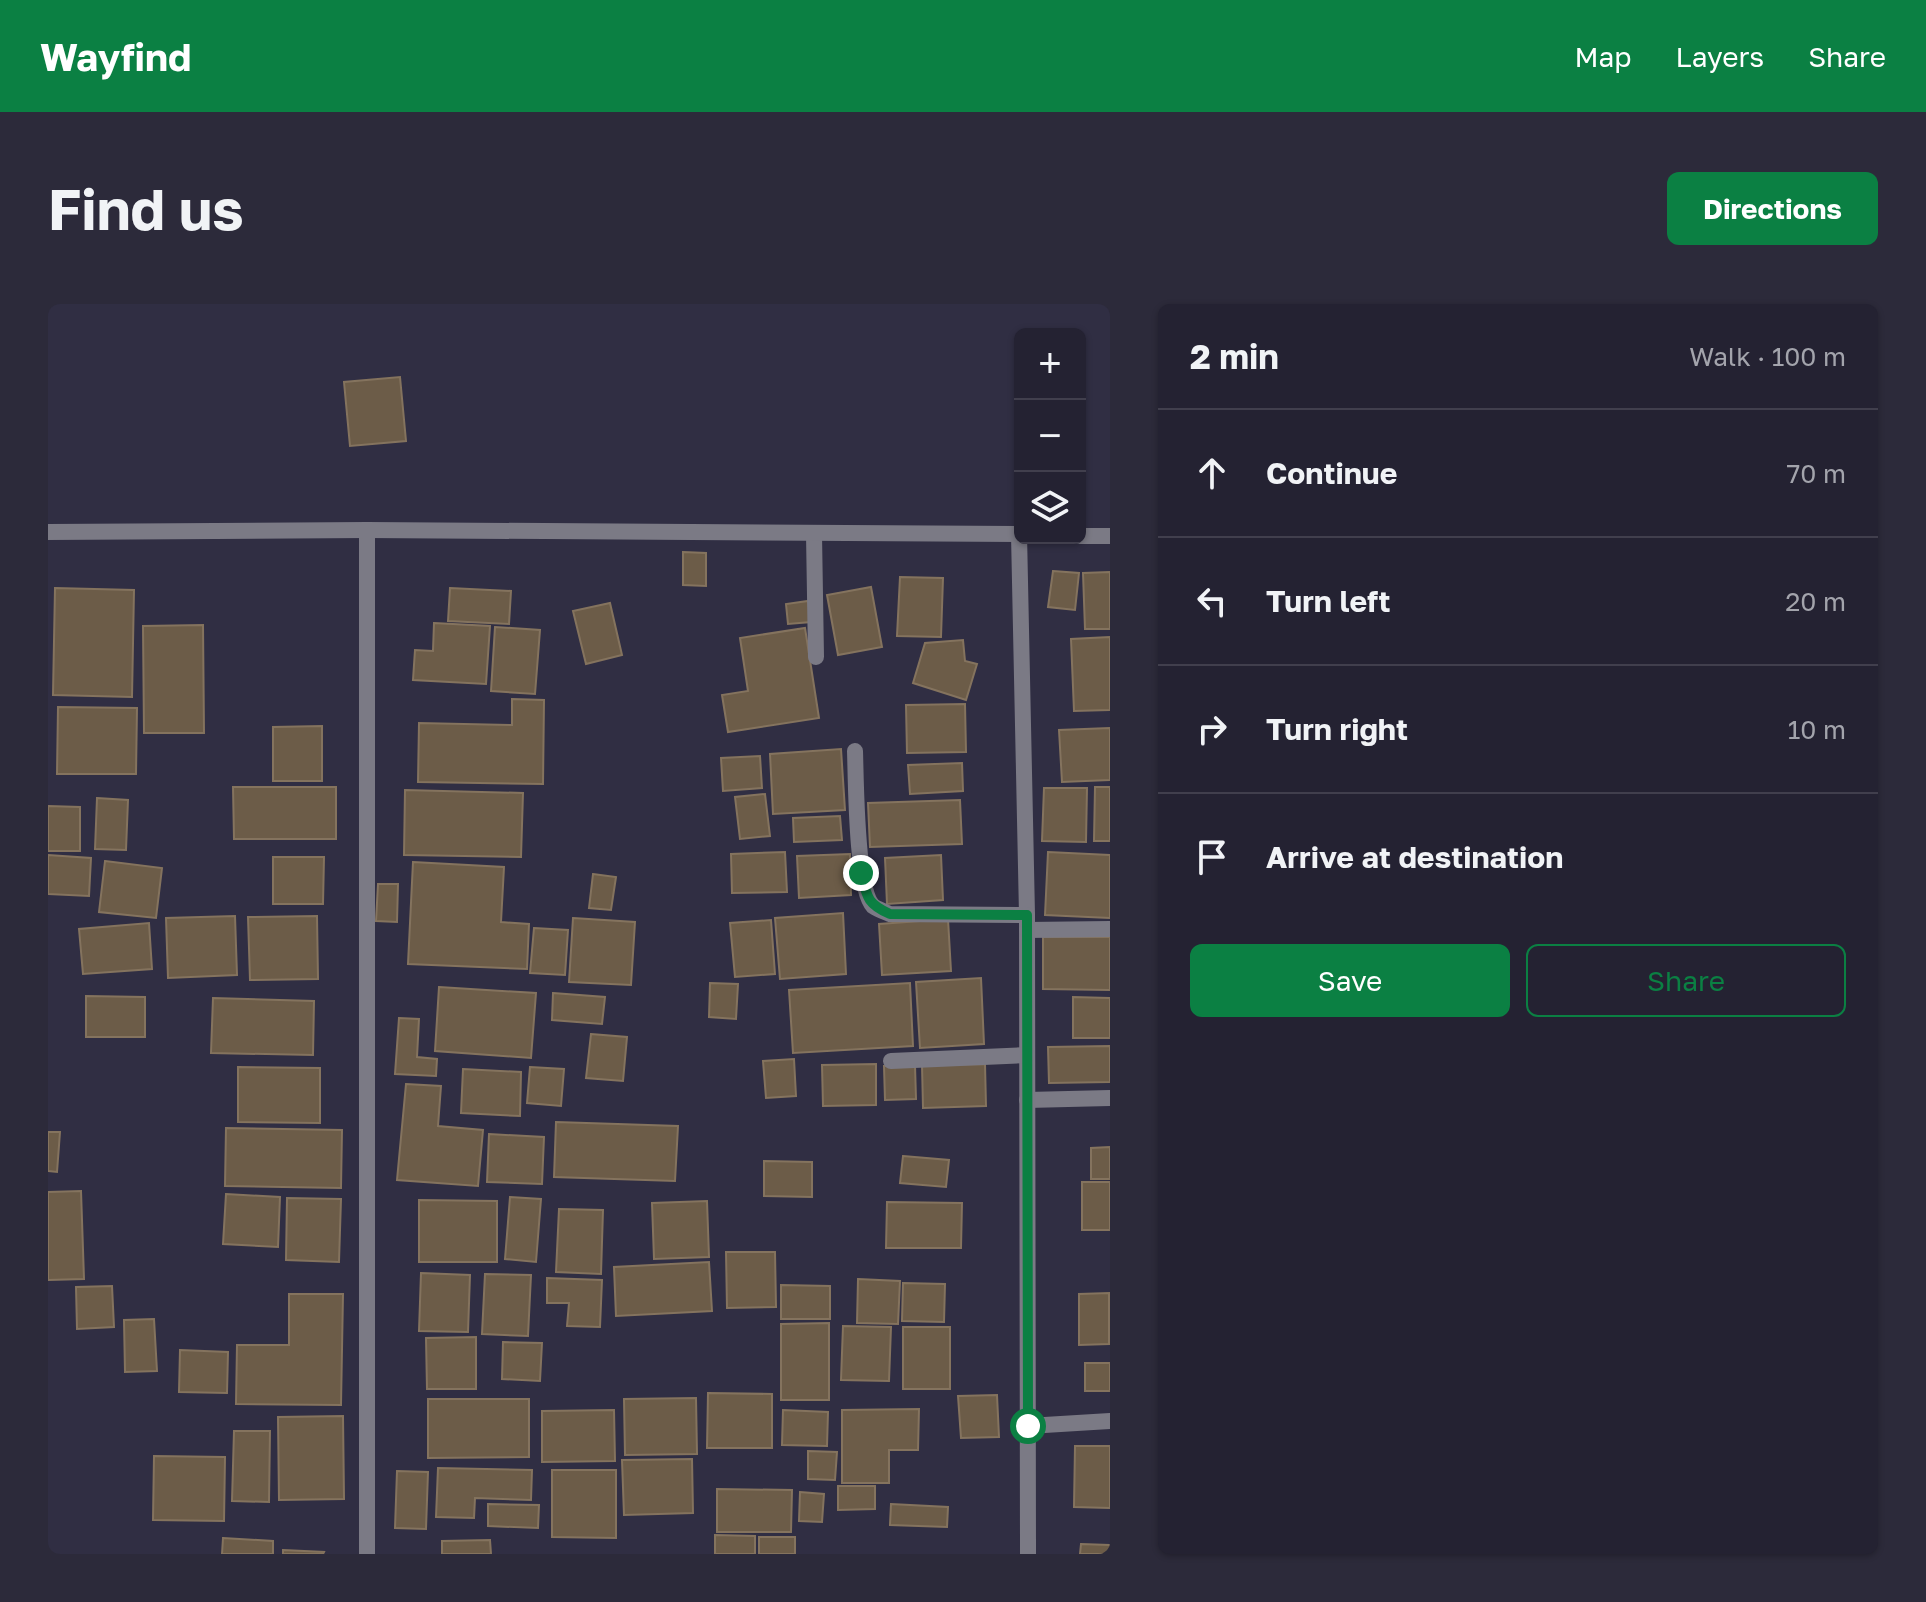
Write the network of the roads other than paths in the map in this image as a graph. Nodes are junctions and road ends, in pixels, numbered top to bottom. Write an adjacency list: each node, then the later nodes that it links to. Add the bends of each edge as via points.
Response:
1 (367, 530): 2 (street); 3 (street); 18 (street)
2 (48, 532)
3 (814, 534): 4 (street); 8 (street)
4 (1014, 534)
5 (1086, 536): 6 (street)
6 (1110, 536)
7 (1019, 544): 10 (street)
8 (816, 657)
9 (855, 751): 10 (street, via 861,873 873,906 890,914)
10 (1027, 922): 11 (street); 12 (street)
11 (1110, 929)
12 (1027, 1055): 13 (street); 15 (street)
13 (891, 1061)
14 (1110, 1098): 15 (street)
15 (1027, 1100): 17 (street)
16 (1110, 1421): 17 (street)
17 (1028, 1426): 19 (street)
18 (367, 1554)
19 (1028, 1554)

